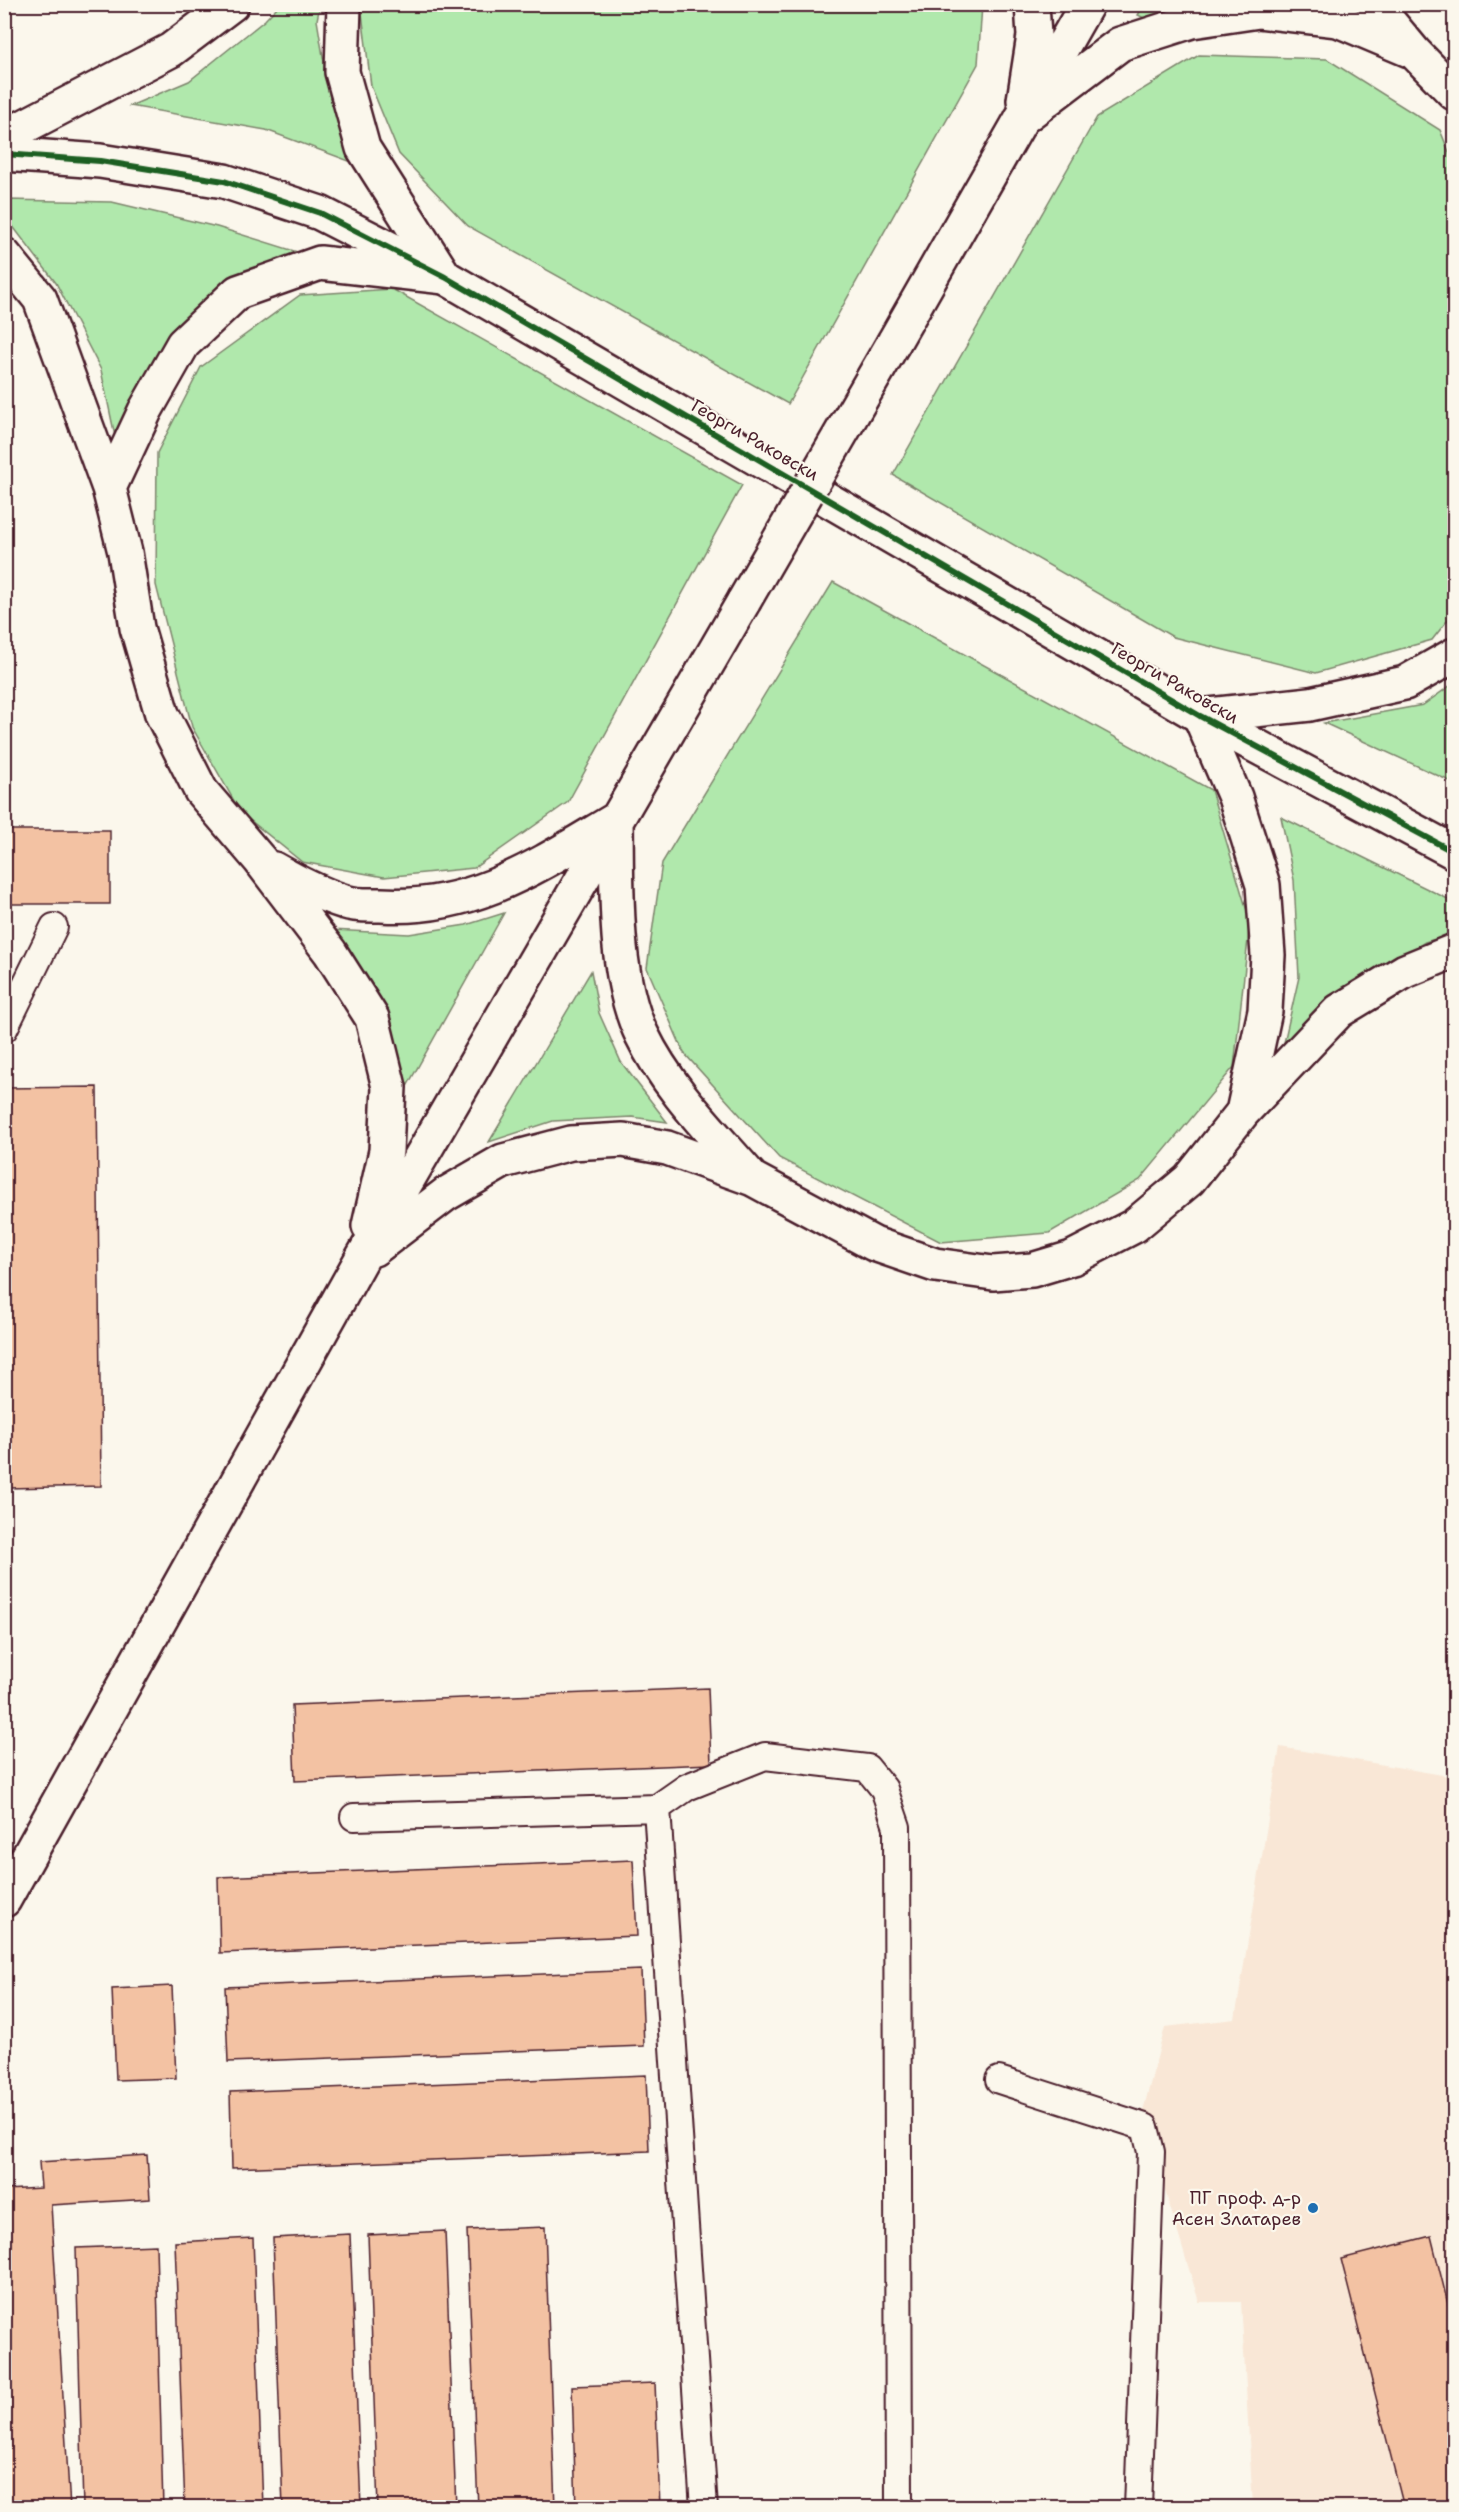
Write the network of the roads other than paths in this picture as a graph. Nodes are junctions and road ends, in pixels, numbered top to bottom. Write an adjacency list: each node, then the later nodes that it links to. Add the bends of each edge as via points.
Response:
1 (232, 4): 9 (main road, via 171,50)
2 (344, 4): 12 (main road, via 342,72 363,148)
3 (1032, 4): 8 (main road, via 1034,36)
4 (1087, 4): 8 (main road)
5 (1374, 4): 6 (main road)
6 (1414, 52): 7 (main road); 8 (main road, via 1338,20 1259,11 1192,21 1120,44)
7 (1455, 93)
8 (1021, 119): 16 (main road, bridge)
9 (4, 137)
10 (4, 154): 12 (main road, Георги Раковски, via 100,161 224,181 320,213)
11 (4, 255): 13 (main road, via 40,299)
12 (445, 277): 13 (main road, via 320,263 238,292 183,344 145,411); 15 (main road, Георги Раковски)
13 (109, 488): 18 (main road, via 125,552 137,628 162,714 201,791)
14 (1455, 655): 15 (main road, via 1405,683 1310,704)
15 (1200, 716): 17 (main road, Георги Раковски); 22 (main road, via 1234,797 1263,885 1268,955 1265,1011)
16 (616, 819): 18 (main road, via 516,878 470,895 408,907 347,903 307,888); 23 (main road, via 618,910 627,988 642,1034 663,1071); 24 (main road)
17 (1455, 852)
18 (260, 860): 24 (main road, via 330,952 372,1018 389,1087 386,1151)
19 (54, 927): 21 (lane)
20 (1455, 951): 22 (main road, via 1405,971 1339,1011)
21 (4, 1029)
22 (1243, 1112): 23 (main road, via 1189,1180 1134,1226 1072,1258 1032,1270 993,1273 935,1265 874,1244)
23 (753, 1179): 24 (main road, via 667,1148 623,1140 571,1143 503,1161 446,1194)
24 (361, 1260): 27 (main road)
25 (657, 1808): 26 (lane); 29 (lane); 30 (lane, via 687,1787 765,1756 867,1768 884,1789 897,1827)
26 (354, 1817)
27 (4, 1900)
28 (999, 2080): 31 (lane, via 1145,2127 1151,2152)
29 (704, 2508)
30 (899, 2508)
31 (1138, 2508)

